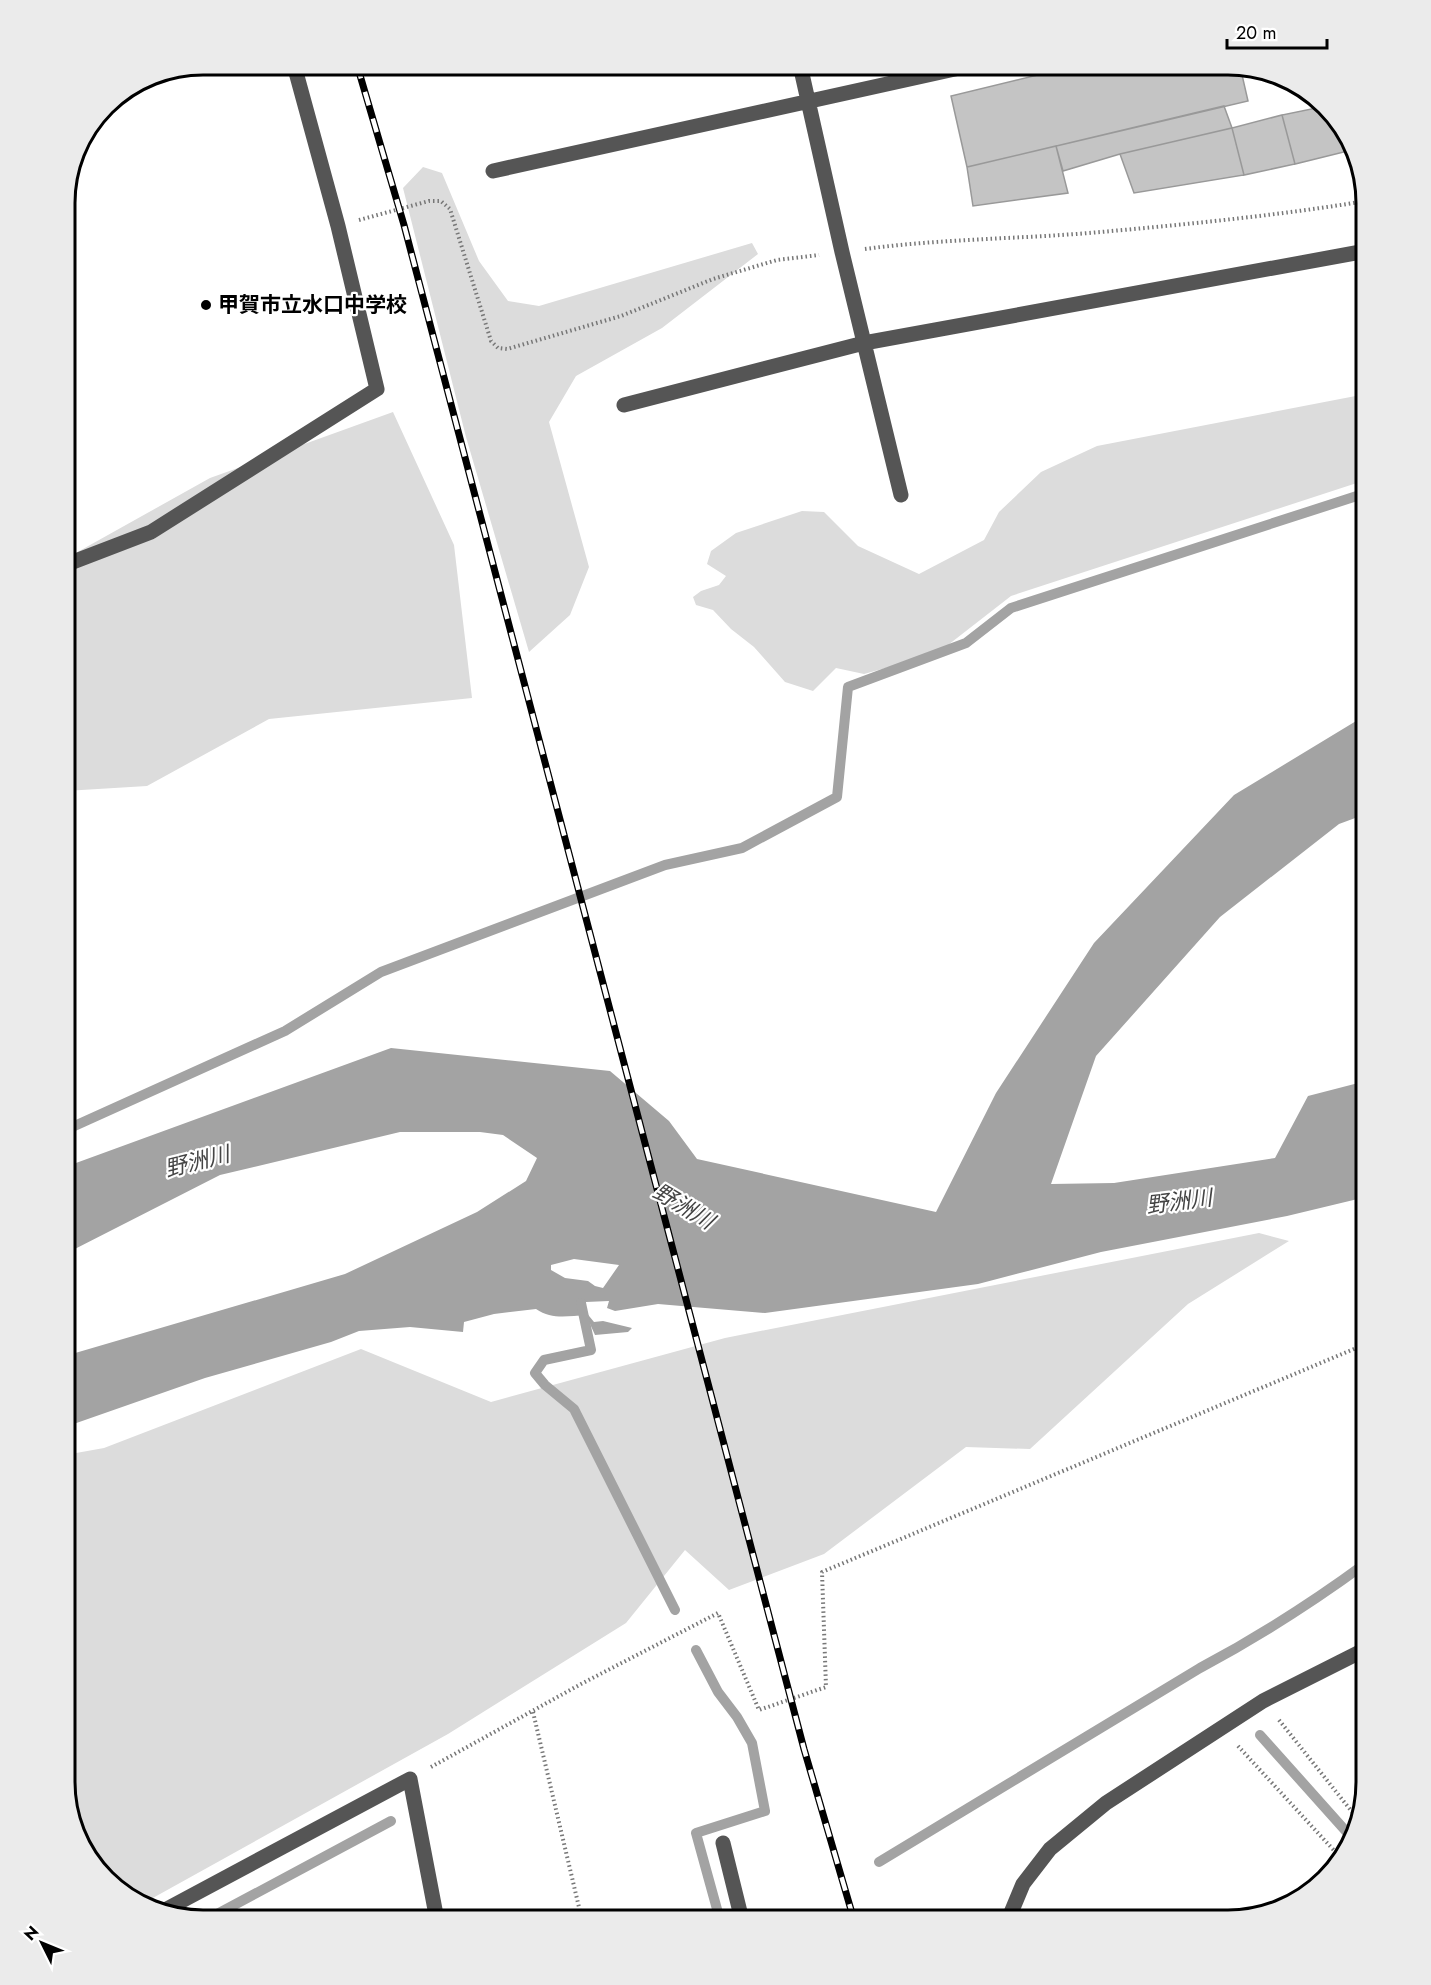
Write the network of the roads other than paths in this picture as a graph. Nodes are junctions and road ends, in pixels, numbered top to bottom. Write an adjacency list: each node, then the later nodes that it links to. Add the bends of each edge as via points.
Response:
1 (297, 75): 10 (street, via 377,389 150,531)
2 (802, 75): 4 (street)
3 (927, 75): 4 (street)
4 (808, 101): 5 (street); 7 (street)
5 (493, 171)
6 (1356, 253): 7 (street)
7 (864, 343): 8 (street); 9 (street)
8 (624, 405)
9 (901, 495)
10 (75, 561)
11 (1356, 1654): 16 (street, via 1263,1701 1106,1803 1050,1850 1023,1884)
12 (723, 1843): 15 (street)
13 (172, 1906): 14 (street, via 410,1779)
14 (435, 1910)
15 (740, 1910)
16 (1012, 1910)

